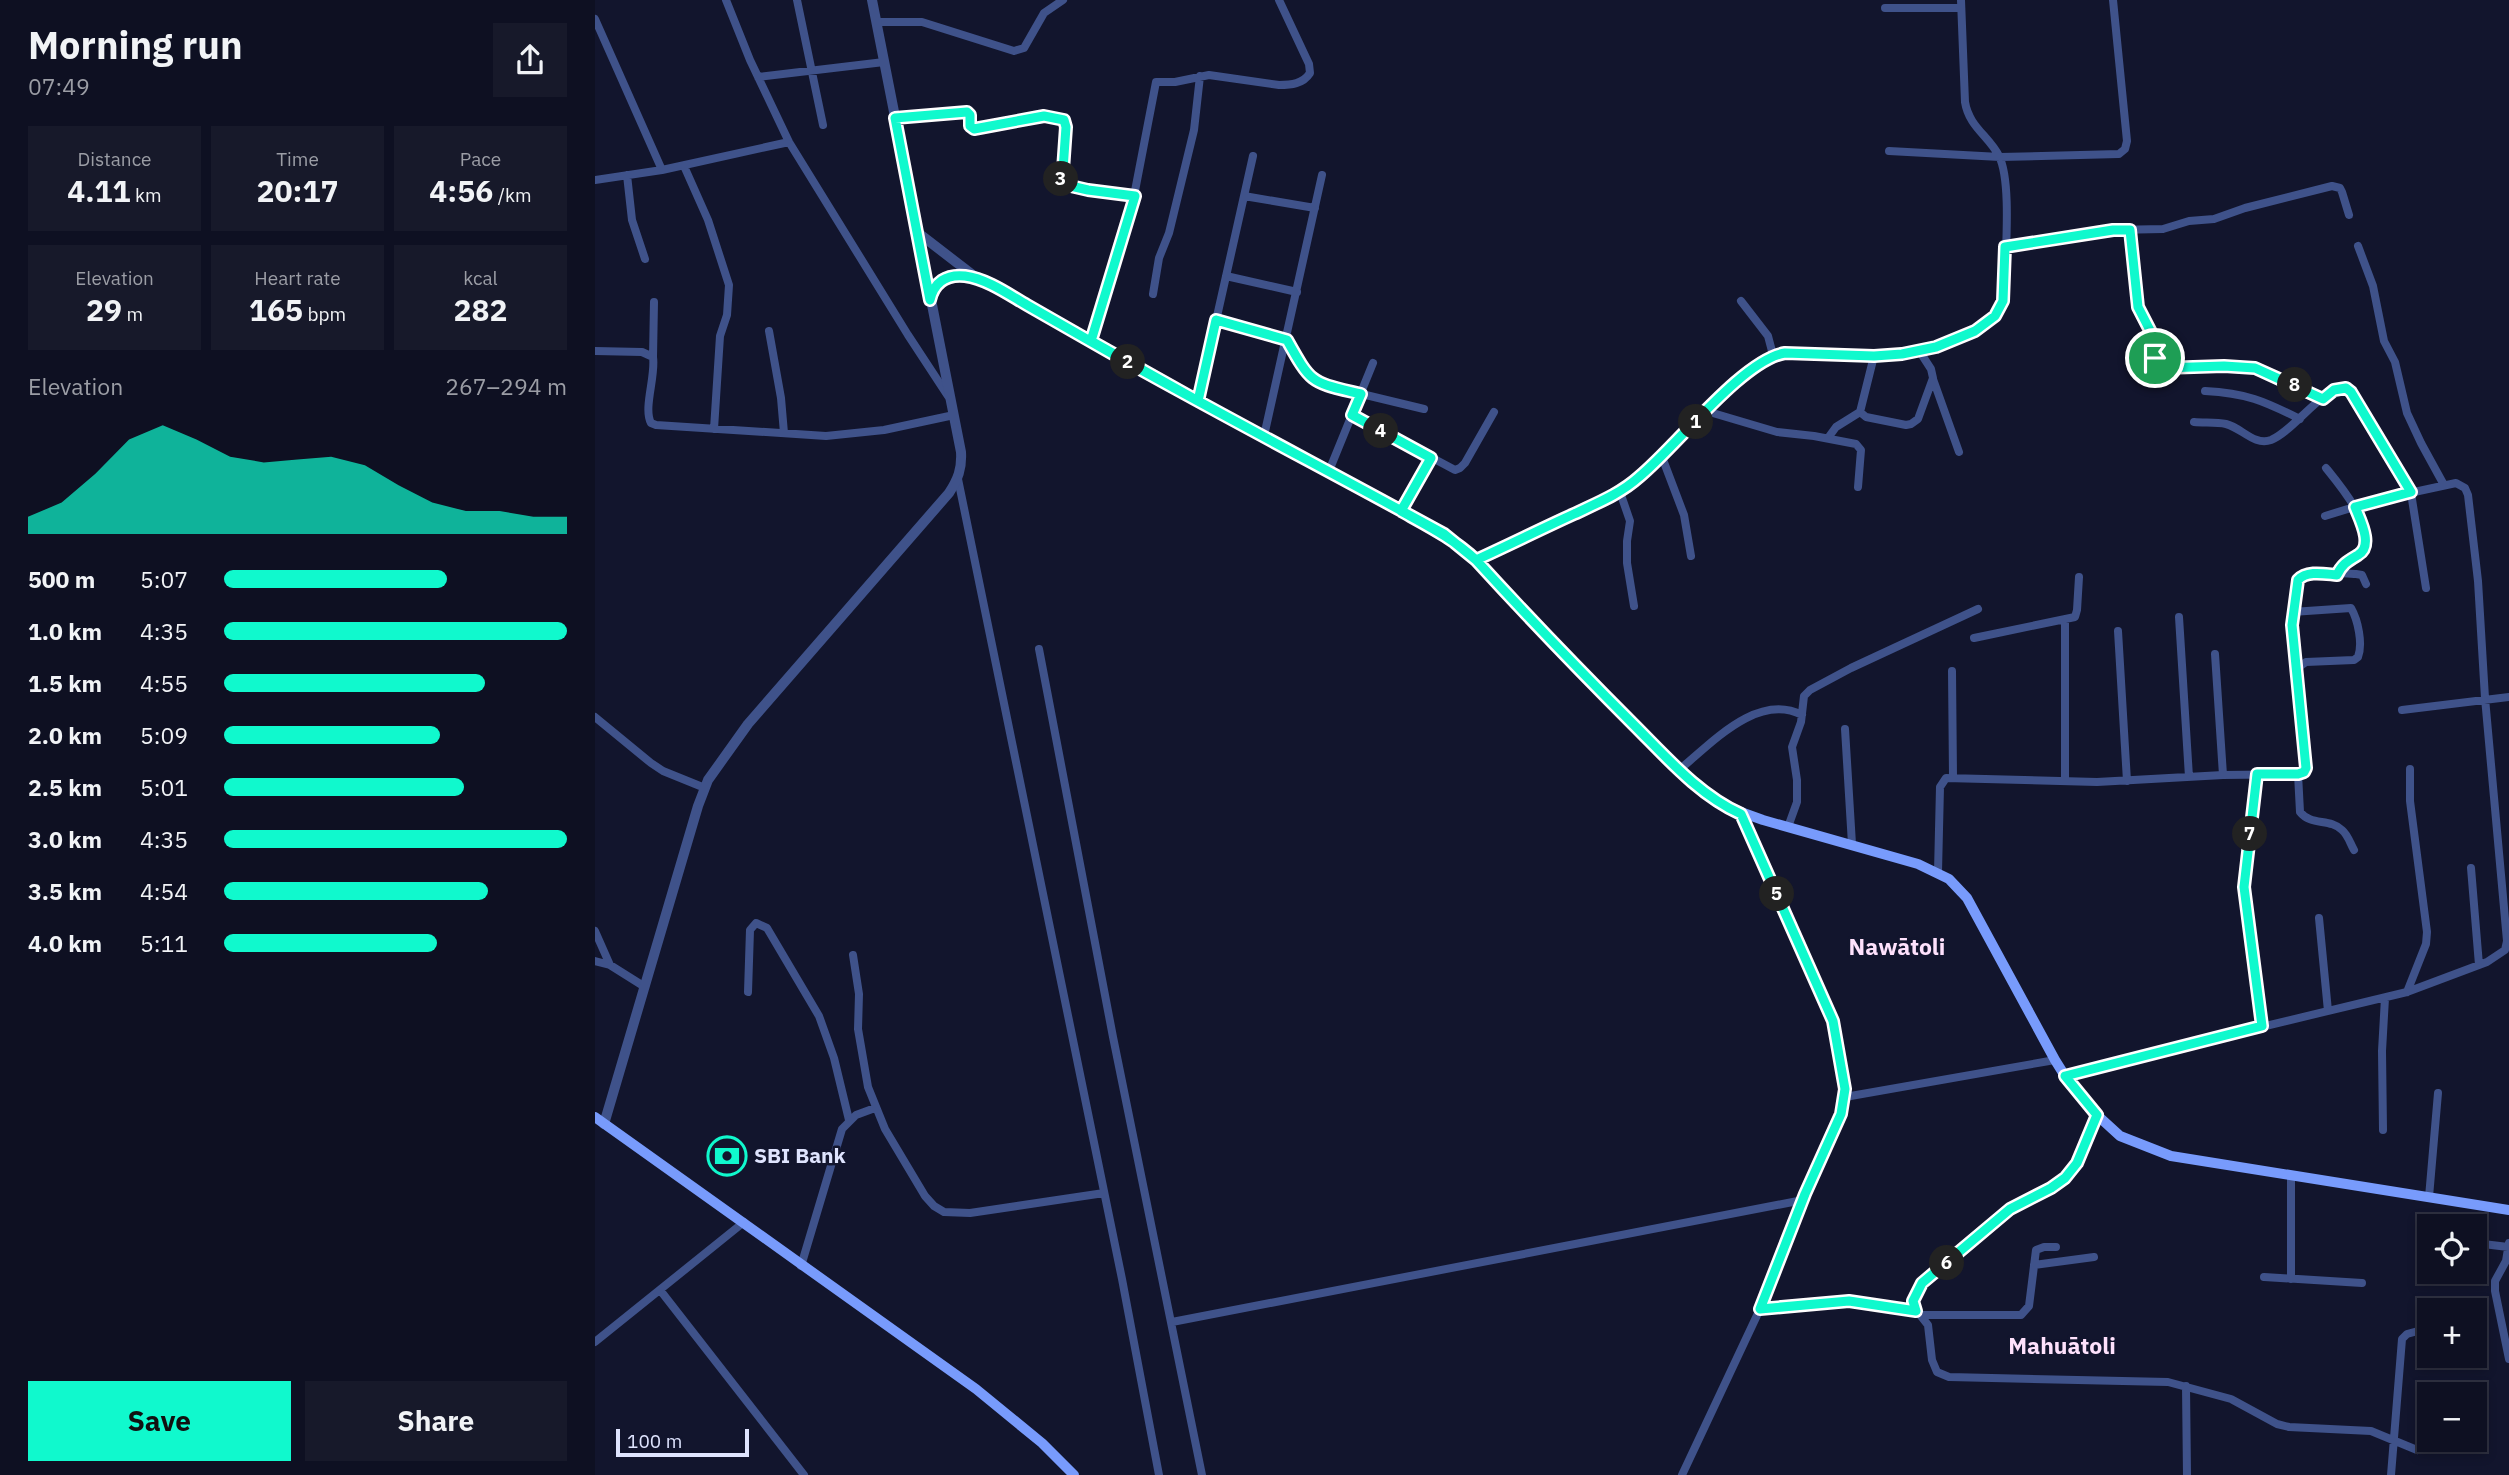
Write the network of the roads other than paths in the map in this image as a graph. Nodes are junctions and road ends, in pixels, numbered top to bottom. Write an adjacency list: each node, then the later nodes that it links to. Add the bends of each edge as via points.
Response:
1 (726, 0): 14 (street)
2 (797, 0): 12 (street)
3 (872, 0): 10 (street)
4 (1063, 0): 10 (street, via 1044,13 1020,50 1006,50 922,22)
5 (1279, 0): 13 (street, via 1309,64 1308,76 1289,85)
6 (2113, 0): 20 (street, via 2125,149 2109,155)
7 (1961, 4): 8 (street); 20 (street, via 1968,115)
8 (1885, 8)
9 (595, 19): 22 (street)
10 (877, 22): 11 (street)
11 (884, 62): 12 (street); 15 (street)
12 (811, 72): 14 (street); 16 (street)
13 (1200, 76): 26 (street, via 1156,82); 38 (street, via 1194,131)
14 (758, 77): 17 (street)
15 (895, 118): 26 (street, via 967,112 971,127 977,129 1060,117 1066,127 1062,184); 31 (street)
16 (823, 125)
17 (789, 142): 21 (street); 56 (street)
18 (1889, 151): 20 (street)
19 (1253, 156): 27 (street)
20 (2000, 157): 33 (street, via 2007,192)
21 (684, 166): 22 (street); 66 (street, via 729,285 720,336)
22 (662, 170): 24 (street)
23 (1322, 174): 28 (street)
24 (627, 175): 25 (street); 34 (street, via 632,220)
25 (595, 180)
26 (1135, 196): 45 (street)
27 (1244, 196): 28 (street); 35 (street)
28 (1315, 208): 37 (street)
29 (2349, 215): 30 (street, via 2342,191 2332,186 2214,219)
30 (2130, 230): 33 (street); 55 (street, via 2138,307 2155,340 2158,367 2255,368)
31 (917, 232): 36 (street); 39 (street)
32 (2358, 246): 76 (street, via 2407,412)
33 (2005, 247): 47 (street, via 2003,301 1995,316 1975,331)
34 (645, 259)
35 (1226, 276): 37 (street); 42 (street)
36 (979, 280): 39 (main road, via 948,277 934,286); 45 (main road)
37 (1297, 292): 44 (street)
38 (1153, 294)
39 (930, 300): 56 (street)
40 (1741, 301): 48 (street, via 1768,336)
41 (654, 302): 50 (street)
42 (1216, 320): 44 (street); 57 (street)
43 (769, 331): 67 (street)
44 (1287, 340): 54 (street, via 1316,383); 68 (street)
45 (1091, 341): 57 (main road)
46 (595, 351): 50 (street, via 642,352)
47 (1920, 352): 49 (street); 52 (street)
48 (1773, 355): 49 (street); 59 (street)
49 (1874, 356): 61 (street)
50 (653, 357): 66 (street, via 647,414 651,423)
51 (1373, 363): 54 (street)
52 (1933, 378): 61 (street, via 1911,424); 70 (street)
53 (2205, 391): 64 (street, via 2250,396)
54 (1361, 394): 58 (street); 63 (street)
55 (2323, 399): 64 (street); 79 (street, via 2340,387 2351,392)
56 (951, 400): 62 (street)
57 (1198, 401): 68 (main road)
58 (1424, 409)
59 (1706, 411): 69 (street, via 1777,432); 71 (street)
60 (1494, 412): 72 (street, via 1460,468 1449,468)
61 (1860, 412): 69 (street)
62 (954, 415): 67 (street, via 848,435); 75 (street, via 961,452)
63 (1352, 415): 72 (street); 74 (street)
64 (2299, 419): 65 (street, via 2265,441 2227,424)
65 (2194, 422)
66 (714, 429): 67 (street)
67 (783, 433)
68 (1264, 436): 74 (main road)
69 (1828, 438): 77 (street, via 1860,446)
70 (1959, 452)
71 (1662, 457): 78 (street); 83 (street, via 1684,514)
72 (1431, 458): 81 (street)
73 (2326, 468): 80 (street)
74 (1329, 471): 81 (main road)
75 (958, 479): 115 (street, via 748,724); 145 (street)
76 (2444, 485): 79 (street); 101 (street, via 2461,484 2468,495)
77 (1858, 487)
78 (1620, 492): 84 (street); 89 (street, via 1630,521 1626,552)
79 (2411, 492): 80 (street); 88 (street)
80 (2355, 507): 82 (street); 85 (street, via 2365,536 2364,549)
81 (1401, 511): 84 (main road, via 1444,534)
82 (2325, 516)
83 (1691, 556)
84 (1476, 560): 107 (main road)
85 (2337, 575): 87 (street, via 2362,575); 91 (street, via 2301,576)
86 (2079, 577): 93 (street, via 2077,614)
87 (2366, 584)
88 (2426, 588)
89 (1634, 606)
90 (1978, 609): 103 (street, via 1809,690 1802,702)
91 (2292, 611): 98 (street); 98 (street, via 2351,608 2361,648 2354,660 2306,662)
92 (2179, 617): 112 (street)
93 (2065, 620): 95 (street); 113 (street)
94 (2118, 631): 114 (street)
95 (1974, 638)
96 (1039, 649): 162 (street)
97 (2215, 654): 110 (street)
98 (2297, 668): 109 (street, via 2306,768)
99 (1952, 671): 111 (street)
100 (2509, 697): 101 (street)
101 (2485, 698): 102 (street); 124 (street)
102 (2402, 710)
103 (1802, 715): 107 (street, via 1787,710 1747,716); 117 (street, via 1792,747 1797,802)
104 (595, 718): 115 (street, via 651,763)
105 (1845, 729): 118 (street)
106 (2410, 769): 131 (street, via 2427,932)
107 (1679, 770): 116 (main road)
108 (2257, 774): 109 (street); 110 (street); 134 (street, via 2244,887)
109 (2298, 774): 119 (street, via 2300,812 2340,828)
110 (2223, 775): 112 (street)
111 (1953, 776): 113 (street); 121 (street, via 1942,781 1941,787)
112 (2189, 777): 114 (street)
113 (2065, 780): 114 (street)
114 (2127, 781)
115 (705, 788): 129 (street)
116 (1741, 814): 117 (main road); 138 (street, via 1833,1021)
117 (1788, 827): 118 (main road)
118 (1852, 844): 121 (main road)
119 (2354, 850)
120 (2471, 868): 128 (street)
121 (1938, 872): 135 (main road, via 1967,898)
122 (2319, 918): 133 (street)
123 (595, 931): 127 (street)
124 (2507, 949): 128 (street)
125 (853, 955): 139 (street, via 858,981 857,1029)
126 (595, 961): 127 (street)
127 (610, 965): 129 (street)
128 (2479, 965): 131 (street)
129 (645, 987): 142 (street)
130 (748, 992): 141 (street, via 750,930 756,923 767,928 811,998 834,1058)
131 (2407, 992): 132 (street)
132 (2385, 998): 133 (street); 143 (street)
133 (2328, 1011): 134 (street)
134 (2262, 1026): 136 (street)
135 (2055, 1060): 136 (main road); 138 (street)
136 (2065, 1076): 140 (main road)
137 (2438, 1093): 146 (street)
138 (1845, 1097): 147 (street)
139 (875, 1108): 141 (street); 145 (street, via 925,1196 944,1212 970,1213)
140 (2097, 1115): 144 (main road, via 2120,1136 2171,1156); 161 (street, via 2077,1163 2065,1178 2010,1209 1922,1283 1913,1301)
141 (849, 1120): 155 (street, via 837,1144)
142 (599, 1121): 149 (main road)
143 (2383, 1130)
144 (2291, 1176): 146 (main road); 157 (street)
145 (1104, 1192): 171 (street)
146 (2429, 1197): 148 (main road)
147 (1803, 1200): 160 (street); 162 (street)
148 (2509, 1210)
149 (744, 1223): 155 (main road); 159 (street)
150 (2487, 1244): 151 (street)
151 (2509, 1245): 165 (street, via 2495,1281)
152 (2056, 1247): 154 (street, via 2036,1250)
153 (2094, 1257): 154 (street)
154 (2034, 1265): 161 (street, via 2029,1306 2021,1315)
155 (801, 1266): 169 (main road, via 976,1389)
156 (2264, 1277): 157 (street)
157 (2291, 1279): 158 (street)
158 (2362, 1283)
159 (660, 1290): 164 (street); 170 (street)
160 (1760, 1309): 161 (street, via 1849,1301); 173 (street)
161 (1919, 1313): 166 (street, via 1928,1325 1933,1366 1942,1376)
162 (1172, 1322): 172 (street)
163 (2417, 1331): 167 (street, via 2402,1339)
164 (595, 1342)
165 (2509, 1359)
166 (2186, 1386): 167 (street, via 2231,1399 2277,1424 2371,1431); 174 (street)
167 (2394, 1440): 168 (street); 175 (street)
168 (2417, 1450)
169 (1075, 1474)
170 (804, 1475)
171 (1159, 1475)
172 (1202, 1475)
173 (1682, 1475)
174 (2187, 1475)
175 (2391, 1475)

